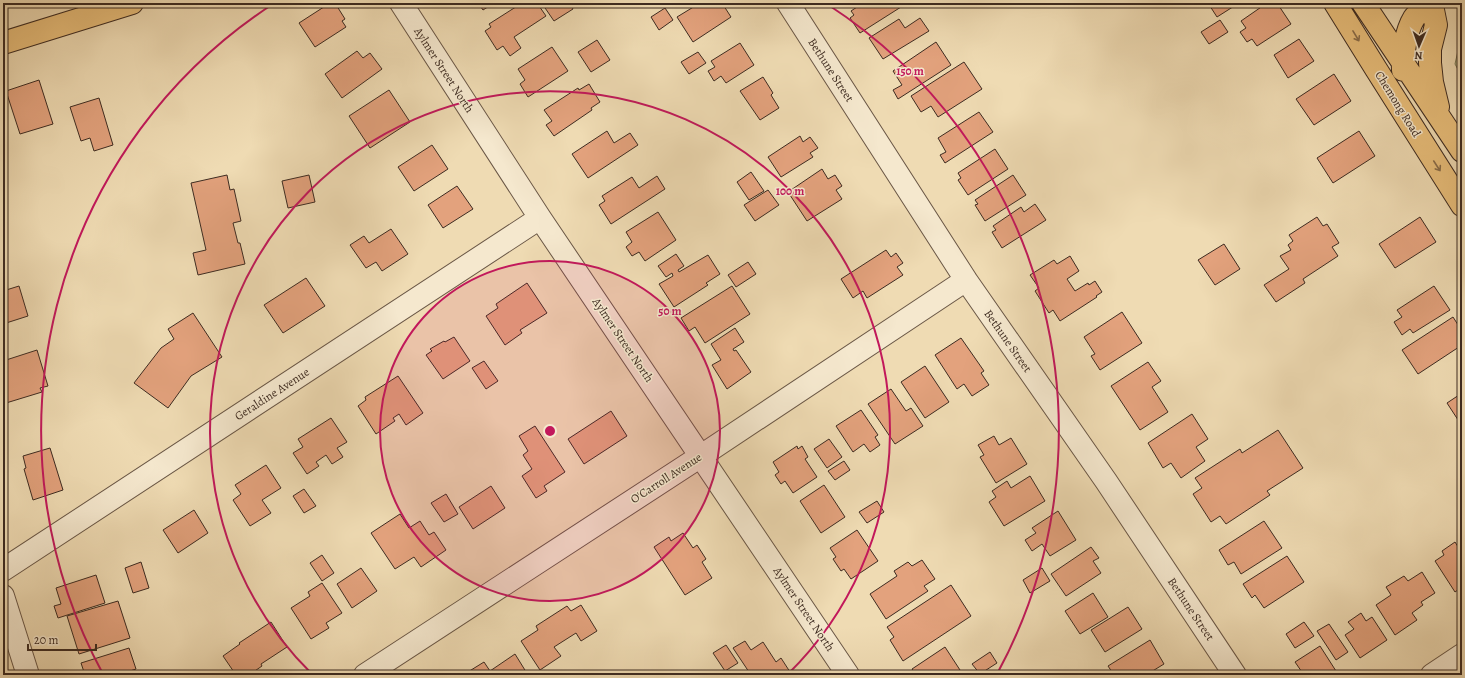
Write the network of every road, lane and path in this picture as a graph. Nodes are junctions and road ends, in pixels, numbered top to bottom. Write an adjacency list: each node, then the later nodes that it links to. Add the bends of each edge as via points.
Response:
1 (132, 3): 7 (main road)
2 (401, 3): 13 (street, Aylmer Street North)
3 (788, 3): 14 (street, Bethune Street)
4 (1335, 3): 10 (main road, Chemong Road, one-way to 10)
5 (1363, 3): 8 (main road)
6 (1432, 4): 8 (main road, via 1414,17 1405,42); 9 (main road, via 1436,25 1430,49 1430,64)
7 (3, 44)
8 (1402, 62): 9 (main road); 10 (main road, via 1407,100)
9 (1440, 118): 11 (main road)
10 (1416, 134): 12 (main road, Chemong Road, one-way to 12)
11 (1462, 151)
12 (1462, 205)
13 (540, 218): 15 (street, Aylmer Street North); 16 (street, Geraldine Avenue)
14 (966, 280): 15 (street, O'Carroll Avenue); 22 (street, Bethune Street, via 1106,481)
15 (701, 456): 20 (street, O'Carroll Avenue); 21 (street, Aylmer Street North)
16 (3, 570)
17 (3, 596): 19 (street)
18 (1462, 655): 23 (street)
19 (28, 675)
20 (365, 675)
21 (848, 675)
22 (1235, 675)
23 (1432, 675)

